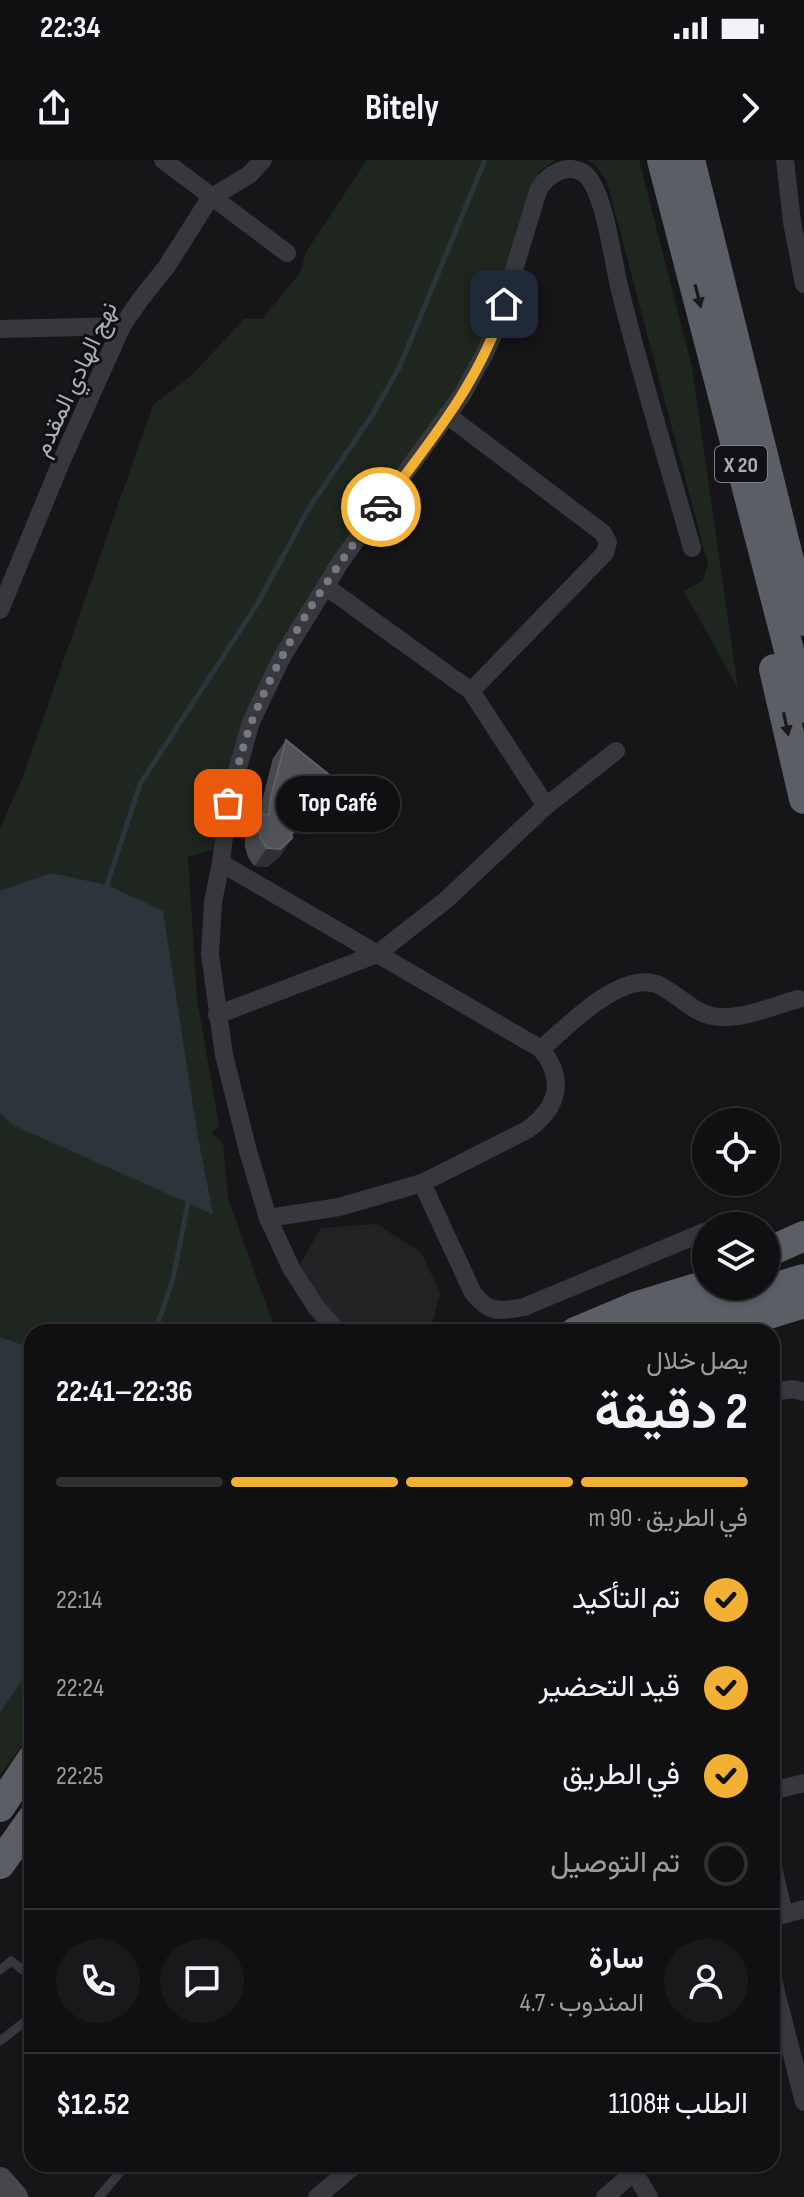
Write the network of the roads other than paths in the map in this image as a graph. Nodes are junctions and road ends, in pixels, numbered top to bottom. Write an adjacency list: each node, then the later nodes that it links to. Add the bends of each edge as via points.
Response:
1 (163, 160): 6 (street)
2 (263, 160): 6 (street, نهج الهادي المقدم, via 249,175)
3 (659, 160): 7 (highway, X 20)
4 (689, 160): 7 (highway, X 20)
5 (785, 160): 8 (street)
6 (210, 198): 9 (street); 11 (street, نهج الهادي المقدم)
7 (691, 216): 13 (highway, X 20)
8 (798, 221): 10 (street)
9 (287, 253)
10 (804, 284)
11 (122, 326): 12 (street); 18 (street, نهج الهادي المقدم)
12 (0, 329)
13 (724, 343): 16 (highway); 19 (highway, X 20); 21 (highway, X 20); 23 (highway, one-way to 23, via 757,594)
14 (447, 415): 15 (street, via 496,329 543,181 564,168 578,170 600,203); 17 (street); 20 (street, via 608,542 596,563)
15 (692, 548)
16 (804, 565)
17 (325, 586): 20 (street); 25 (street, via 251,722 228,803)
18 (0, 610)
19 (804, 621)
20 (471, 691): 24 (street)
21 (804, 708)
22 (616, 751): 24 (street)
23 (804, 799)
24 (546, 806): 26 (street, via 446,900)
25 (221, 863): 26 (street); 28 (street, via 210,954)
26 (377, 954): 28 (street); 29 (street)
27 (798, 999): 29 (street, via 720,1017 698,1012 660,986 634,983 594,1003)
28 (217, 1015): 31 (street)
29 (541, 1049): 30 (street, via 556,1075 556,1089 541,1120)
30 (422, 1183): 31 (street, via 339,1207); 33 (street, via 473,1293 495,1310 524,1307)
31 (268, 1218): 41 (street, via 291,1268)
32 (804, 1236): 34 (highway)
33 (692, 1237)
34 (780, 1247)
35 (804, 1258): 36 (highway)
36 (780, 1265)
37 (804, 1279): 43 (highway)
38 (692, 1288): 42 (highway)
39 (804, 1303): 44 (highway)
40 (804, 1319): 45 (highway)
41 (331, 1324)
42 (594, 1324)
43 (656, 1324)
44 (736, 1324)
45 (765, 1324)
46 (780, 1391): 47 (street)
47 (804, 1392)
48 (24, 1771): 51 (highway)
49 (804, 1783): 50 (street)
50 (780, 1789)
51 (0, 1807)
52 (24, 1830): 53 (highway)
53 (0, 1864)
54 (804, 1909): 55 (street)
55 (780, 1915)
56 (0, 1970): 57 (lane, via 11,1961)
57 (24, 1971)
58 (780, 2008): 61 (street)
59 (24, 2022): 60 (lane)
60 (0, 2041)
61 (804, 2102)
62 (120, 2172): 68 (lane)
63 (347, 2172): 69 (street)
64 (627, 2172): 70 (street)
65 (633, 2172): 71 (street)
66 (0, 2180): 67 (main road)
67 (15, 2197)
68 (99, 2197)
69 (317, 2197)
70 (605, 2197)
71 (649, 2197)

